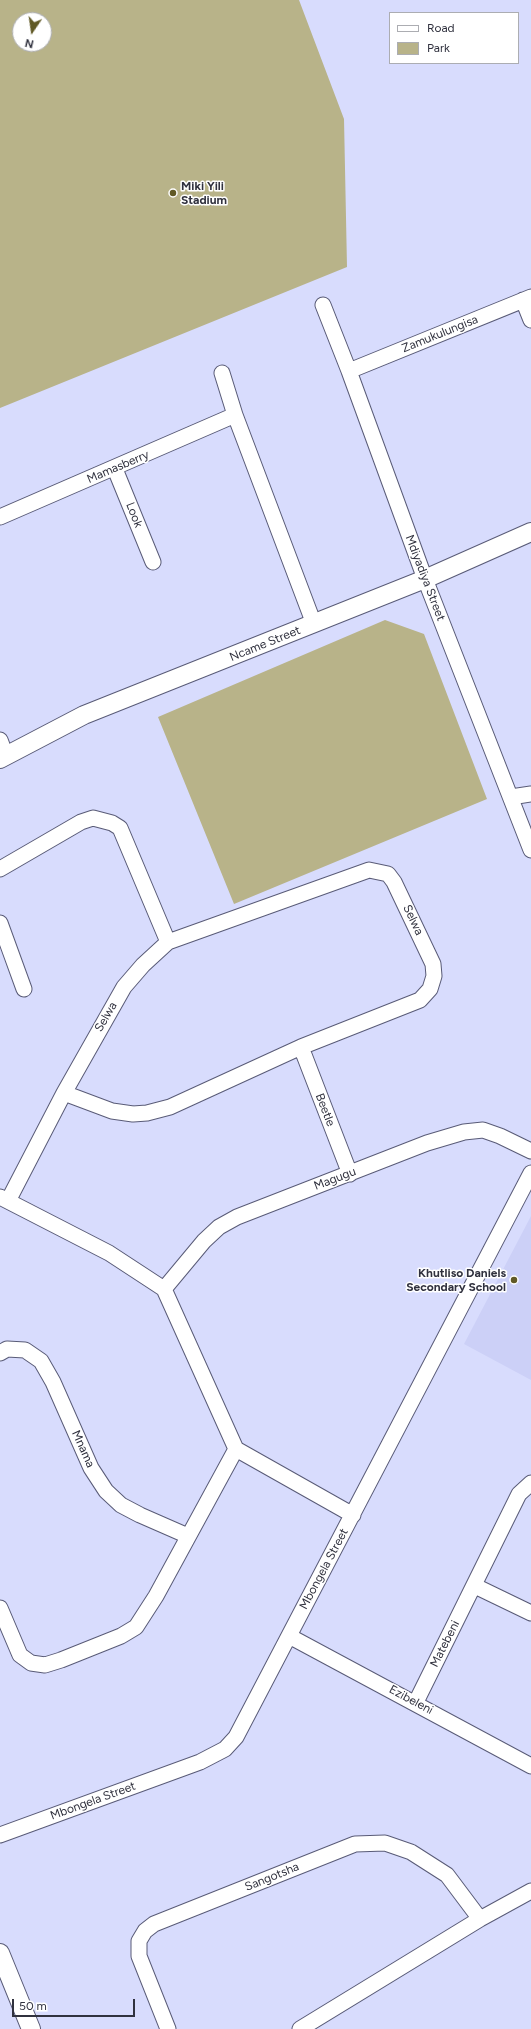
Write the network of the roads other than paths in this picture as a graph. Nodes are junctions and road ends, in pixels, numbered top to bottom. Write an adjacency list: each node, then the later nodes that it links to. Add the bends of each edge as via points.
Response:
1 (527, 298): 3 (street); 4 (street, Zamukulungisa)
2 (323, 305): 4 (street, Mdiyadiya Street)
3 (531, 320)
4 (349, 371): 11 (street, Mdiyadiya Street)
5 (222, 372): 6 (street)
6 (235, 415): 7 (street, Mamasberry); 12 (street)
7 (115, 469): 8 (street, Mamasberry); 10 (street, Look)
8 (0, 517)
9 (531, 532): 11 (street, Ncame Street)
10 (153, 562)
11 (424, 580): 12 (street, Ncame Street); 15 (street, Mdiyadiya Street)
12 (314, 624): 13 (street, Ncame Street, via 84,715)
13 (2, 752)
14 (531, 794): 15 (street)
15 (511, 797): 16 (street, Mdiyadiya Street)
16 (531, 850)
17 (0, 869): 19 (street, via 81,822 93,818 112,823 120,828)
18 (0, 923): 20 (street)
19 (168, 942): 21 (street, Selwa, via 353,874 370,870 388,874 433,964 434,976 430,989 420,1000); 22 (street, Selwa, via 124,987)
20 (24, 989)
21 (301, 1047): 22 (street, Selwa, via 170,1107 147,1113 112,1111); 25 (street, Beetle)
22 (64, 1093): 26 (street, Selwa)
23 (531, 1151): 25 (street, Magugu, via 483,1130 464,1132 427,1143)
24 (531, 1173): 31 (street, Mbongela Street)
25 (350, 1174): 27 (street, Magugu, via 237,1217 219,1227)
26 (4, 1199): 27 (street, via 109,1253)
27 (164, 1289): 29 (street)
28 (0, 1353): 32 (street, Mnama, via 7,1349 25,1350 41,1360 91,1468 106,1491 121,1505)
29 (236, 1449): 31 (street); 32 (street)
30 (531, 1483): 33 (street, Matebeni, via 519,1494)
31 (353, 1515): 36 (street, Mbongela Street)
32 (188, 1536): 34 (street, via 136,1628 61,1660 45,1665 24,1660)
33 (475, 1586): 35 (street); 37 (street, Matebeni)
34 (0, 1608)
35 (531, 1613)
36 (289, 1636): 37 (street, Ezibeleni); 39 (street, Mbongela Street, via 247,1719 225,1749 200,1762)
37 (416, 1702): 38 (street, Ezibeleni)
38 (531, 1766)
39 (0, 1835)
40 (531, 1891): 41 (street)
41 (480, 1919): 44 (street, Sangotsha, via 447,1875 411,1852 385,1843 355,1844 154,1924 145,1931 139,1941 139,1956); 45 (street)
42 (0, 1952): 43 (street)
43 (31, 2029)
44 (168, 2029)
45 (300, 2029)

